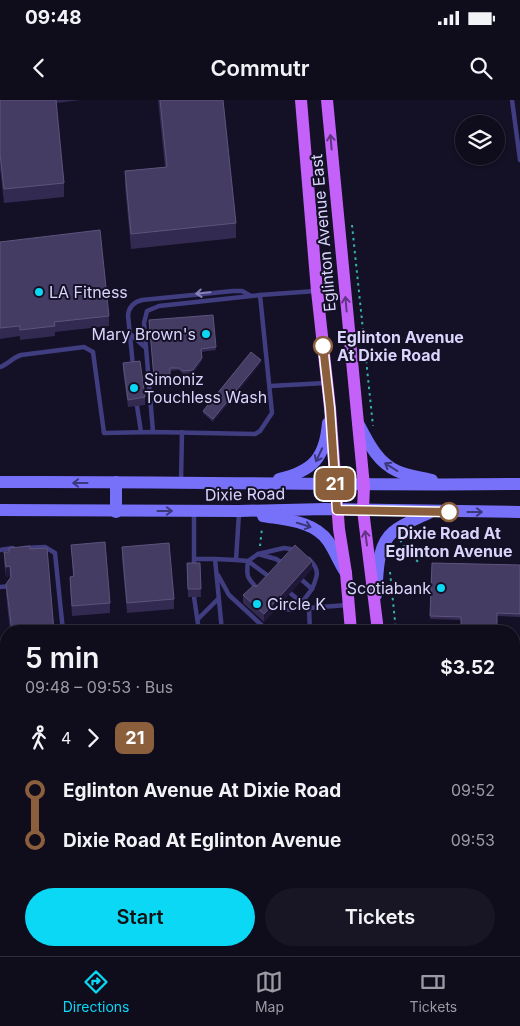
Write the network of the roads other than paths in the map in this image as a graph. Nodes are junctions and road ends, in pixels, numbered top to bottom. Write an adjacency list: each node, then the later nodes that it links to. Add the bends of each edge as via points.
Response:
1 (301, 100): 5 (main road, Eglinton Avenue East)
2 (327, 100): 16 (main road, Eglinton Avenue East, one-way to 2)
3 (512, 100): 4 (lane)
4 (520, 160)
5 (317, 290): 6 (lane); 12 (main road, Eglinton Avenue East)
6 (260, 295): 7 (lane); 13 (lane)
7 (251, 296): 8 (lane, one-way to 8, via 233,291 138,301 129,312); 9 (lane, via 150,309 144,320)
8 (129, 333): 9 (lane); 11 (lane)
9 (146, 348): 18 (lane)
10 (0, 367): 17 (lane, via 21,355 88,348 92,352 104,433)
11 (133, 369)
12 (326, 382): 13 (lane); 15 (main road, Eglinton Avenue East)
13 (270, 386): 19 (lane, via 272,413 255,434)
14 (137, 406): 17 (lane)
15 (330, 408): 22 (main road, one-way to 22, via 327,437 310,468 296,476); 25 (main road, Eglinton Avenue East)
16 (357, 422): 26 (main road, one-way to 16, via 398,472 381,461); 27 (main road, Eglinton Avenue East)
17 (141, 432): 18 (lane)
18 (153, 432): 19 (lane)
19 (182, 432): 23 (lane)
20 (0, 482): 21 (main road, Dixie Road, one-way to 20)
21 (116, 482): 23 (main road, Dixie Road); 33 (main road)
22 (263, 483): 23 (main road, Dixie Road); 25 (main road, Dixie Road)
23 (181, 484)
24 (520, 484): 26 (main road, Dixie Road)
25 (335, 485): 27 (main road, Dixie Road); 29 (main road, Eglinton Avenue East)
26 (454, 485): 27 (main road, Dixie Road)
27 (364, 486): 30 (main road, Eglinton Avenue East)
28 (0, 510): 33 (main road, Dixie Road)
29 (337, 510): 30 (main road, Dixie Road); 32 (main road, Dixie Road); 47 (main road, Eglinton Avenue East)
30 (363, 510): 34 (main road, Dixie Road); 59 (main road, Eglinton Avenue East, one-way to 30)
31 (194, 511): 32 (main road, Dixie Road); 33 (main road, Dixie Road, one-way to 31); 40 (lane)
32 (239, 511): 42 (lane); 47 (main road, one-way to 47, via 309,526 329,543)
33 (116, 512)
34 (431, 512): 35 (main road, Dixie Road, one-way to 35); 59 (main road, via 400,527 386,541 381,551)
35 (520, 512)
36 (0, 550): 49 (lane, via 46,547 54,553)
37 (299, 551): 38 (lane, via 284,548)
38 (259, 553): 43 (lane); 44 (lane)
39 (305, 556): 54 (lane, via 317,570)
40 (194, 559): 41 (lane); 45 (lane)
41 (215, 559): 42 (lane); 46 (lane)
42 (236, 560): 43 (lane)
43 (248, 561): 48 (lane); 55 (lane, via 248,580)
44 (284, 565)
45 (194, 571)
46 (217, 571): 58 (lane); 68 (lane, via 229,595)
47 (346, 573): 61 (main road, Eglinton Avenue East)
48 (272, 579)
49 (58, 580): 51 (lane); 65 (lane)
50 (302, 580): 54 (lane)
51 (48, 581)
52 (11, 586): 53 (lane)
53 (0, 588)
54 (312, 589): 60 (lane)
55 (260, 591)
56 (290, 593): 60 (lane)
57 (194, 597): 64 (lane)
58 (218, 599): 64 (lane); 67 (lane)
59 (375, 600): 71 (main road, Eglinton Avenue East)
60 (302, 602): 62 (lane, via 293,609); 63 (lane)
61 (349, 605): 63 (lane); 70 (main road, Eglinton Avenue East)
62 (278, 607)
63 (309, 608): 69 (lane)
64 (198, 619): 66 (lane)
65 (62, 625)
66 (199, 625)
67 (221, 625)
68 (262, 625)
69 (310, 625)
70 (351, 625)
71 (377, 625)

